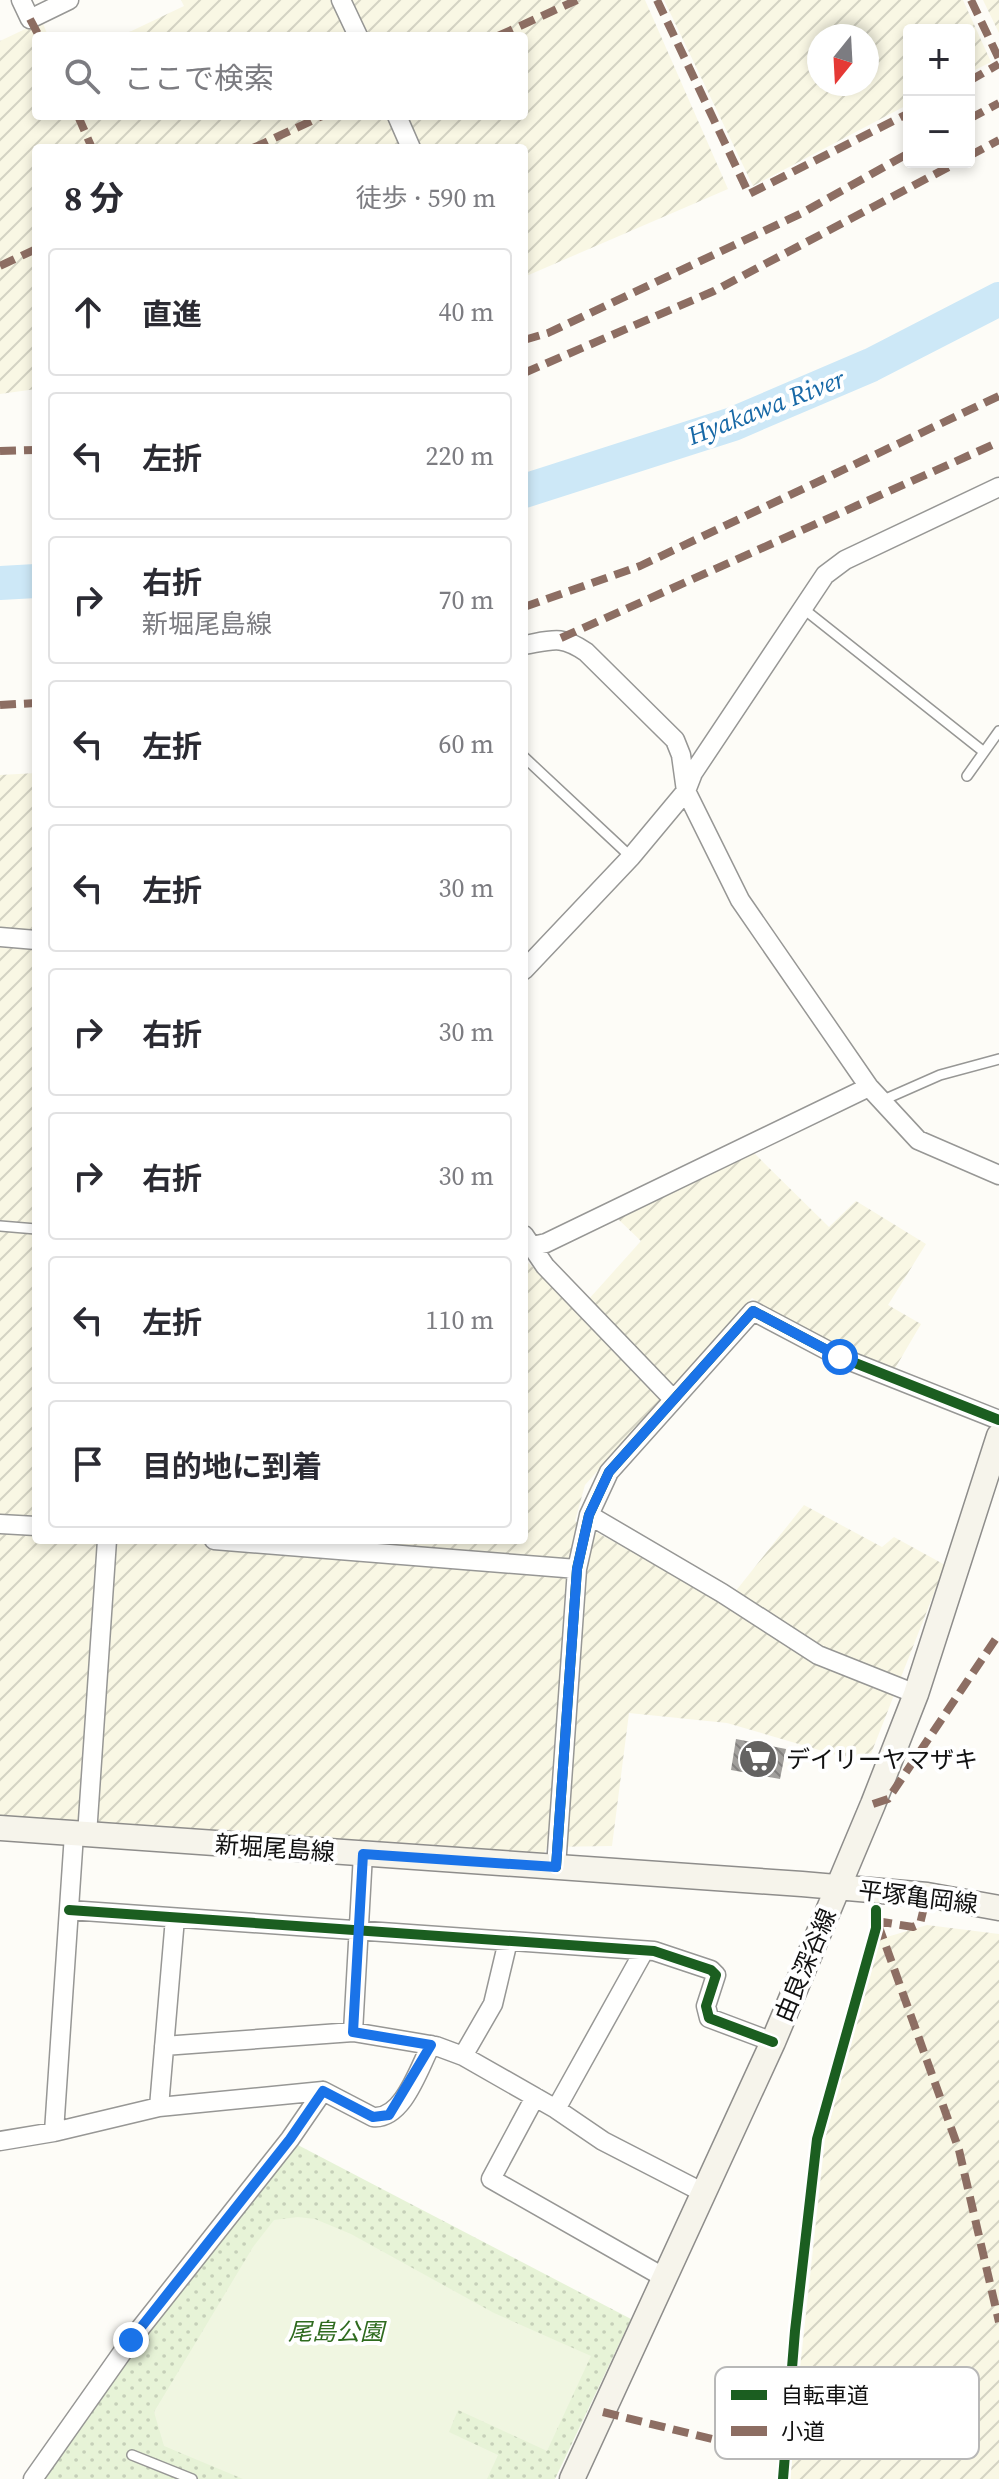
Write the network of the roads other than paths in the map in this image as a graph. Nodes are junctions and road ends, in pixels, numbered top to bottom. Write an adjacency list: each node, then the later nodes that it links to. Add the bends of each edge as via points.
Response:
1 (21, 0): 2 (street, via 30,19)
2 (69, 0)
3 (341, 0): 4 (street)
4 (356, 32)
5 (399, 120): 6 (street)
6 (409, 144)
7 (999, 487): 8 (street, via 845,560 825,575)
8 (805, 610): 11 (lane); 14 (street, via 693,773)
9 (528, 644): 14 (street, via 561,638 586,652 675,740)
10 (999, 731): 11 (lane)
11 (984, 752): 13 (lane)
12 (528, 761): 15 (lane)
13 (967, 776)
14 (686, 791): 15 (street); 20 (street, via 740,900)
15 (631, 857): 18 (street)
16 (0, 937): 17 (street)
17 (32, 940)
18 (528, 966)
19 (999, 1059): 20 (lane)
20 (875, 1094): 21 (street, via 918,1140); 24 (street, via 546,1243)
21 (999, 1175)
22 (0, 1226): 23 (lane)
23 (32, 1229)
24 (528, 1243)
25 (528, 1245): 26 (street)
26 (672, 1398): 27 (street, via 753,1311 840,1357); 29 (street, via 609,1472)
27 (999, 1420)
28 (999, 1436): 35 (main road, 由良深谷線)
29 (589, 1515): 34 (street); 35 (street, via 818,1655)
30 (0, 1524): 31 (street)
31 (32, 1526)
32 (107, 1544): 37 (street)
33 (264, 1544): 34 (street)
34 (577, 1569): 39 (street)
35 (916, 1694): 40 (main road, 由良深谷線)
36 (0, 1828): 37 (main road, 新堀尾島線)
37 (80, 1834): 38 (main road, 新堀尾島線); 42 (street)
38 (363, 1854): 39 (main road, 新堀尾島線); 44 (street)
39 (556, 1867): 40 (main road, 新堀尾島線)
40 (838, 1887): 41 (main road, 平塚亀岡線); 48 (main road, 由良深谷線)
41 (999, 1908)
42 (69, 1910): 43 (street); 56 (street)
43 (175, 1918): 44 (street); 50 (street)
44 (359, 1931): 45 (street); 47 (street)
45 (508, 1941): 46 (street); 51 (street, via 493,2004)
46 (644, 1951): 48 (street, via 711,1970 716,1975 706,2006 709,2018); 55 (street)
47 (353, 2032): 49 (street); 50 (street)
48 (773, 2042): 58 (main road, 由良深谷線)
49 (431, 2045): 51 (street); 52 (street, via 389,2115 373,2117)
50 (164, 2046): 54 (street)
51 (463, 2056): 53 (street)
52 (323, 2091): 54 (street); 61 (street, via 131,2340)
53 (535, 2097): 55 (street); 59 (street, via 491,2179)
54 (159, 2107): 56 (street)
55 (556, 2109): 58 (street, via 603,2141)
56 (54, 2132): 57 (street)
57 (0, 2141)
58 (704, 2193): 59 (main road, 由良深谷線)
59 (665, 2278): 63 (main road, 由良深谷線)
60 (132, 2455): 62 (lane)
61 (33, 2479)
62 (192, 2479)
63 (572, 2479)

